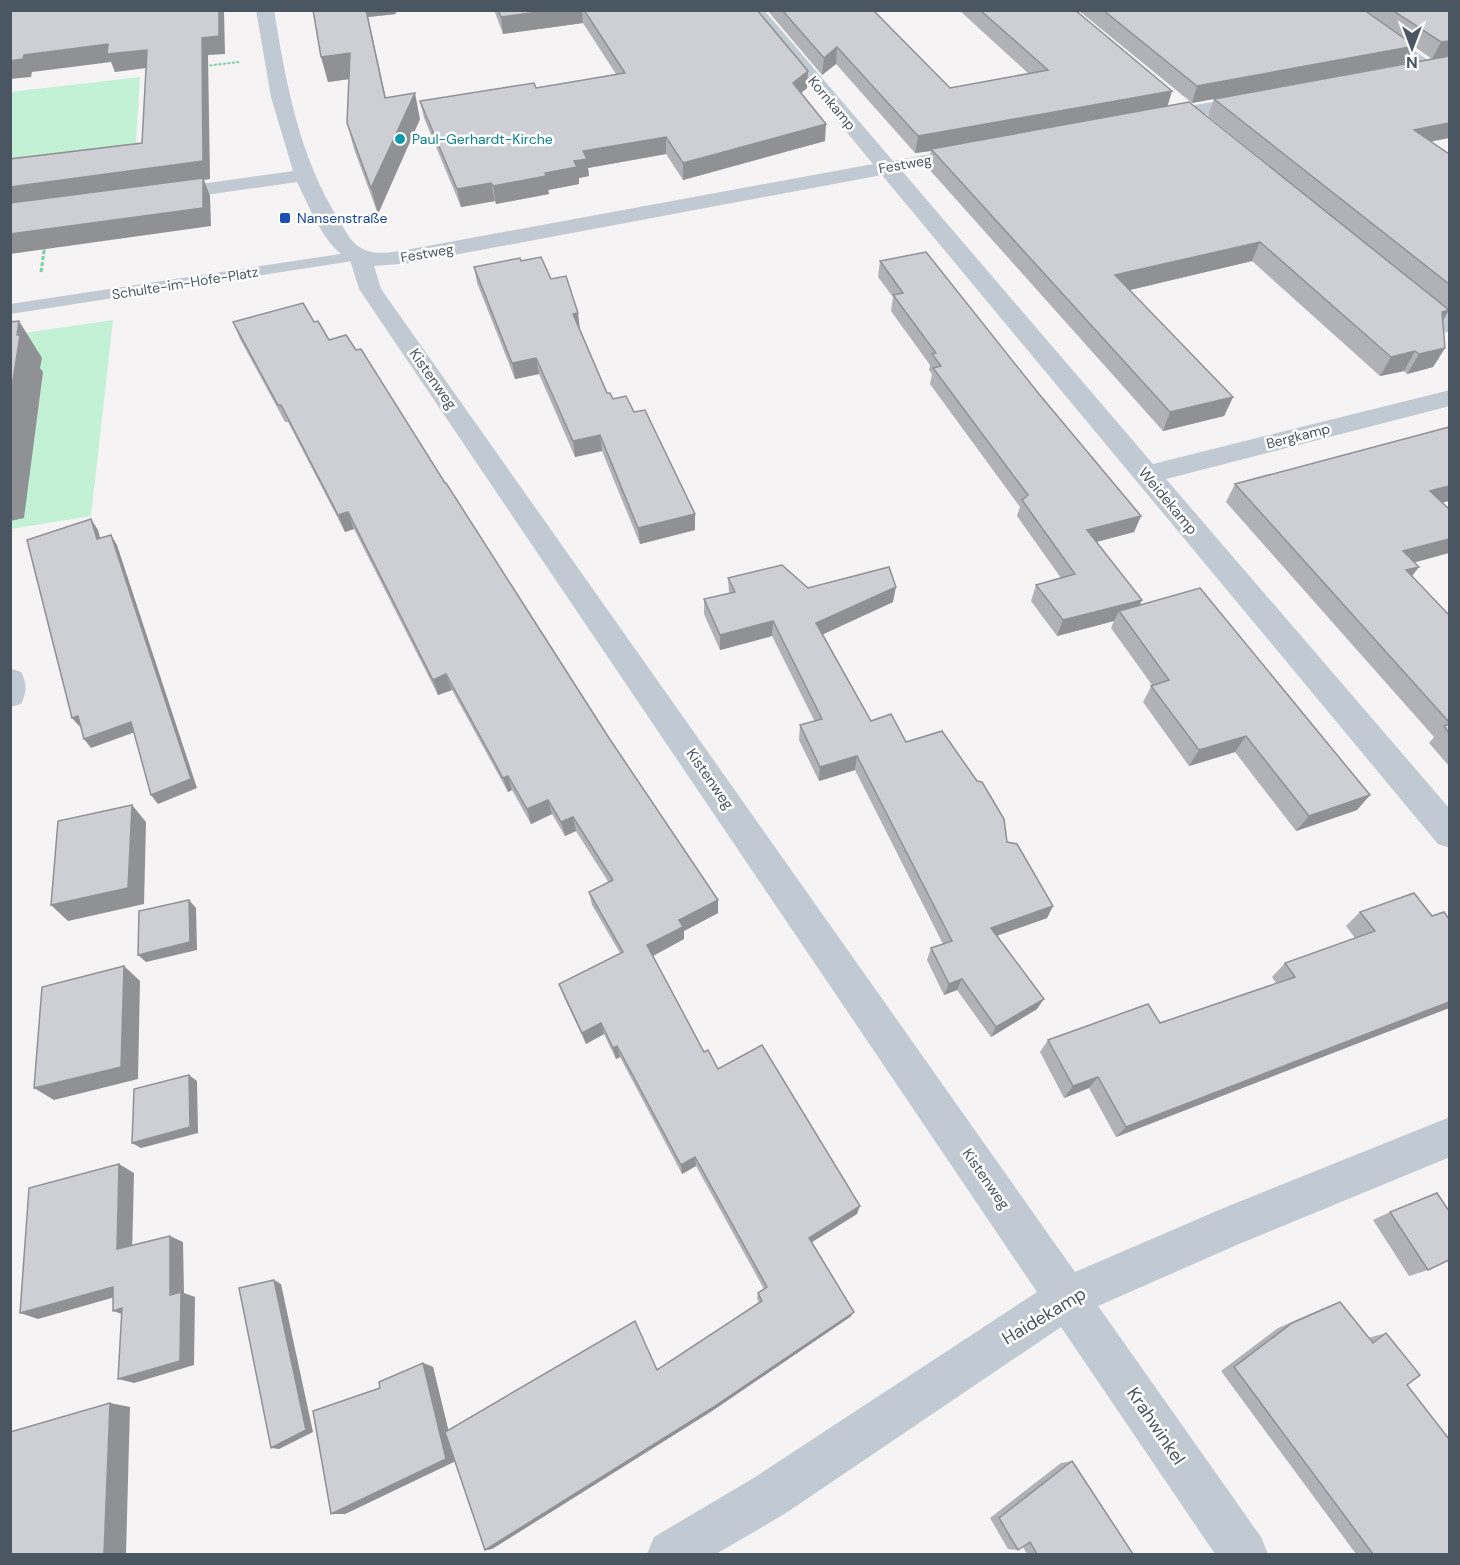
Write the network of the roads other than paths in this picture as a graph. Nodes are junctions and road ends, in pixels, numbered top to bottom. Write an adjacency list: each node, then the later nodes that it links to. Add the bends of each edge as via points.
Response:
1 (265, 10): 14 (street, via 285,115)
2 (754, 10): 13 (street, Kornkamp)
3 (1343, 10): 5 (street)
4 (1449, 63): 5 (street)
5 (1429, 67): 6 (street)
6 (1406, 72)
7 (1279, 95): 9 (street)
8 (1169, 98): 9 (street)
9 (1187, 112): 10 (street); 11 (street)
10 (1141, 121)
11 (1205, 127)
12 (991, 148): 13 (street, Festweg)
13 (887, 167): 16 (street, Festweg, via 411,256 381,260); 21 (street, Weidekamp)
14 (305, 175): 15 (street); 16 (street, via 325,218 348,250)
15 (140, 198)
16 (360, 256): 18 (lane, Schulte-im-Hofe-Platz); 26 (street, Kistenweg, via 370,289)
17 (1395, 282): 19 (street)
18 (10, 309)
19 (1449, 326)
20 (1449, 398): 21 (street, Bergkamp)
21 (1146, 475): 24 (street, Weidekamp)
22 (10, 681): 23 (street)
23 (10, 694)
24 (1449, 834)
25 (1449, 1137): 26 (street, Haidekamp)
26 (1068, 1297): 27 (street, Haidekamp, via 769,1496); 28 (street, Krahwinkel)
27 (671, 1554)
28 (1244, 1554)

